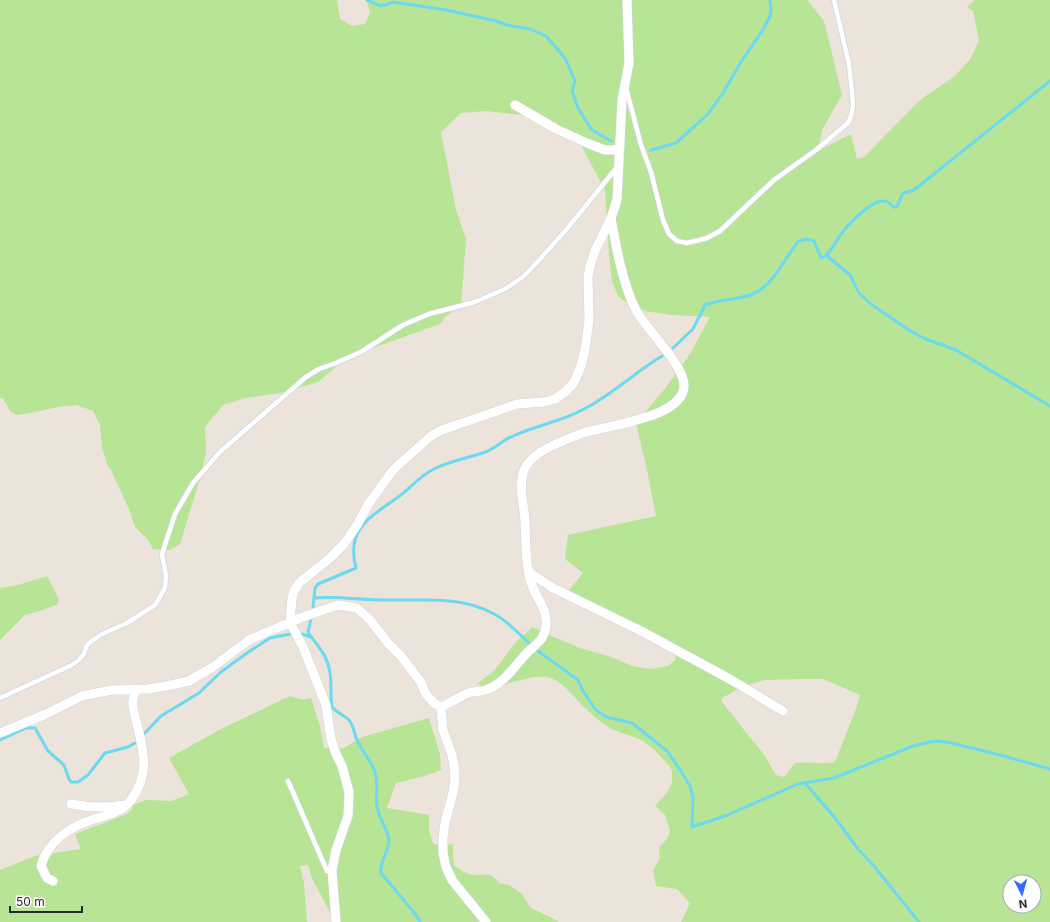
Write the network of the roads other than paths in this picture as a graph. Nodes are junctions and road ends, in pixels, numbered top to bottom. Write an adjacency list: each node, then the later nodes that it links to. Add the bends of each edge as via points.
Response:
1 (627, 0): 3 (street, via 628,62)
2 (834, 0): 3 (lane, via 849,64 852,106 848,123 774,180 720,231 707,238 687,243 677,241 669,234)
3 (625, 84): 5 (street)
4 (515, 105): 5 (street, via 556,129 589,144 605,150)
5 (620, 147): 6 (street)
6 (619, 164): 7 (street, via 617,200); 11 (lane, via 540,259 524,276 507,288 475,302 429,314 403,325 360,352 306,377 220,452 193,483 175,514 162,554 166,576 165,588 155,605 93,640 87,645 79,660 72,665)
7 (611, 218): 8 (street, via 615,245 628,291 637,312 671,356 682,375 685,384 683,393 677,402 655,415 583,433 536,455 524,471 521,488); 9 (street, via 590,266 589,320 585,350 573,384 555,399 517,404 431,436 391,474 369,503 344,544 299,583 292,598)
8 (529, 572): 12 (street, via 533,589 544,609 546,620 542,638 498,684 469,693); 13 (street, via 553,588 641,631 728,678)
9 (290, 622): 10 (street, via 249,640 190,681); 12 (street, via 328,607 338,605 356,608 371,621 401,656 420,681 426,694); 18 (street, via 326,705 331,739 349,792 348,816)
10 (138, 689): 14 (street, via 112,690 82,696); 17 (street, via 133,698 133,707 144,761 141,784)
11 (0, 698)
12 (441, 707): 21 (street, via 443,730 452,755 455,779 443,838 446,867 452,880)
13 (783, 711)
14 (0, 733)
15 (288, 781): 18 (lane, via 328,871)
16 (71, 804): 17 (street, via 98,808)
17 (126, 805): 19 (street, via 117,812 83,823 59,838 49,849 41,866 47,878)
18 (332, 870): 20 (street)
19 (53, 881)
20 (336, 922)
21 (486, 922)

